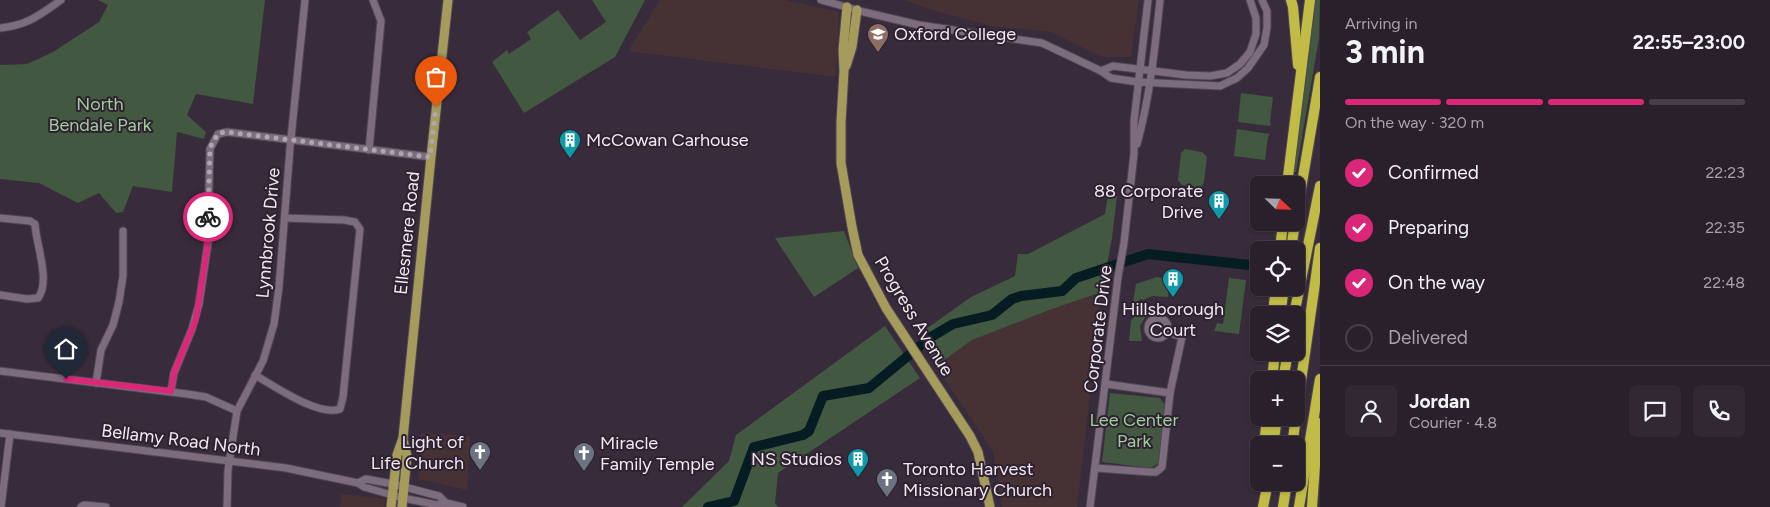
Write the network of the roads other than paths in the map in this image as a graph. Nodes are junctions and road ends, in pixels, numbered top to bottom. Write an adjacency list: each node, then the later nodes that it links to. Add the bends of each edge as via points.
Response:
1 (61, 0): 14 (street, via 27,22)
2 (305, 0): 23 (street, Lynnbrook Drive)
3 (373, 0): 24 (street, via 381,21)
4 (448, 0): 26 (main road, Ellesmere Road)
5 (821, 0): 12 (street)
6 (1148, 0): 16 (street, Corporate Drive)
7 (1160, 0): 18 (street, Corporate Drive)
8 (1250, 0): 18 (street, via 1256,18 1256,34 1250,52 1240,64 1227,73 1210,76)
9 (1262, 0): 22 (street, via 1267,11 1268,28 1264,45 1237,78 1220,86)
10 (1291, 0): 20 (highway)
11 (1310, 0): 20 (highway)
12 (847, 7): 13 (street); 17 (main road, Progress Avenue)
13 (857, 10): 15 (street, via 947,30 1042,43); 17 (main road, Progress Avenue, via 852,47)
14 (0, 28)
15 (1101, 70): 16 (street, via 1113,66); 21 (street, via 1111,78)
16 (1139, 70): 18 (street); 21 (street, Corporate Drive)
17 (844, 71): 66 (main road, Progress Avenue, via 841,164 858,255 886,308 970,436 978,452)
18 (1152, 71): 22 (street, Corporate Drive)
19 (1320, 77): 28 (highway)
20 (1299, 81): 27 (highway)
21 (1138, 82): 22 (street); 25 (street, Corporate Drive)
22 (1150, 82): 25 (street, Corporate Drive)
23 (291, 140): 24 (street); 31 (street, Lynnbrook Drive); 43 (street, via 227,132 219,133 212,143 209,236 203,277 196,319 174,373)
24 (368, 150): 26 (street)
25 (1134, 154): 42 (street, Corporate Drive)
26 (430, 157): 48 (main road, Ellesmere Road)
27 (1288, 176)
28 (1303, 176)
29 (1320, 186): 35 (highway)
30 (0, 218): 34 (street, via 35,224 43,279 38,298)
31 (285, 218): 39 (street, Lynnbrook Drive, via 274,324); 39 (street, via 350,221 360,229 340,409 327,411 315,408)
32 (123, 231): 40 (street, via 123,276 119,302 101,350)
33 (1320, 248): 38 (highway)
34 (0, 295)
35 (1296, 306)
36 (1167, 332): 44 (street, via 1182,337)
37 (0, 371): 40 (street)
38 (1303, 371)
39 (255, 376): 45 (street, Lynnbrook Drive)
40 (96, 382): 43 (street)
41 (1320, 382): 70 (highway); 71 (highway)
42 (1106, 384): 44 (street); 50 (street, Corporate Drive)
43 (171, 391): 45 (street, via 206,397)
44 (1170, 393): 50 (street, via 1162,467 1156,472)
45 (238, 411): 49 (street, Lynnbrook Drive)
46 (0, 433): 47 (street, Bellamy Road North)
47 (10, 434): 49 (street, Bellamy Road North); 60 (street)
48 (403, 440): 52 (main road, Ellesmere Road, via 397,455); 53 (main road, Ellesmere Road, via 407,456)
49 (230, 460): 51 (street, Bellamy Road North); 63 (street, Lynnbrook Drive)
50 (1096, 468): 67 (street, Corporate Drive)
51 (358, 483): 52 (street, Bellamy Road North, via 366,479); 57 (street, Bellamy Road North)
52 (393, 484): 53 (street, Bellamy Road North); 57 (main road, Ellesmere Road)
53 (404, 488): 58 (main road, Ellesmere Road); 59 (street, Bellamy Road North, via 439,496)
54 (1262, 491): 68 (highway)
55 (1266, 491): 68 (highway)
56 (1286, 491): 69 (highway)
57 (392, 495): 58 (street, Bellamy Road North); 64 (main road, Ellesmere Road)
58 (402, 503): 59 (street, Bellamy Road North)
59 (446, 503): 65 (street, Bellamy Road North)
60 (1, 507)
61 (81, 507): 62 (street)
62 (106, 507)
63 (227, 507)
64 (391, 507)
65 (463, 507)
66 (990, 507)
67 (1090, 507)
68 (1262, 507)
69 (1283, 507)
70 (1299, 507)
71 (1312, 507)

